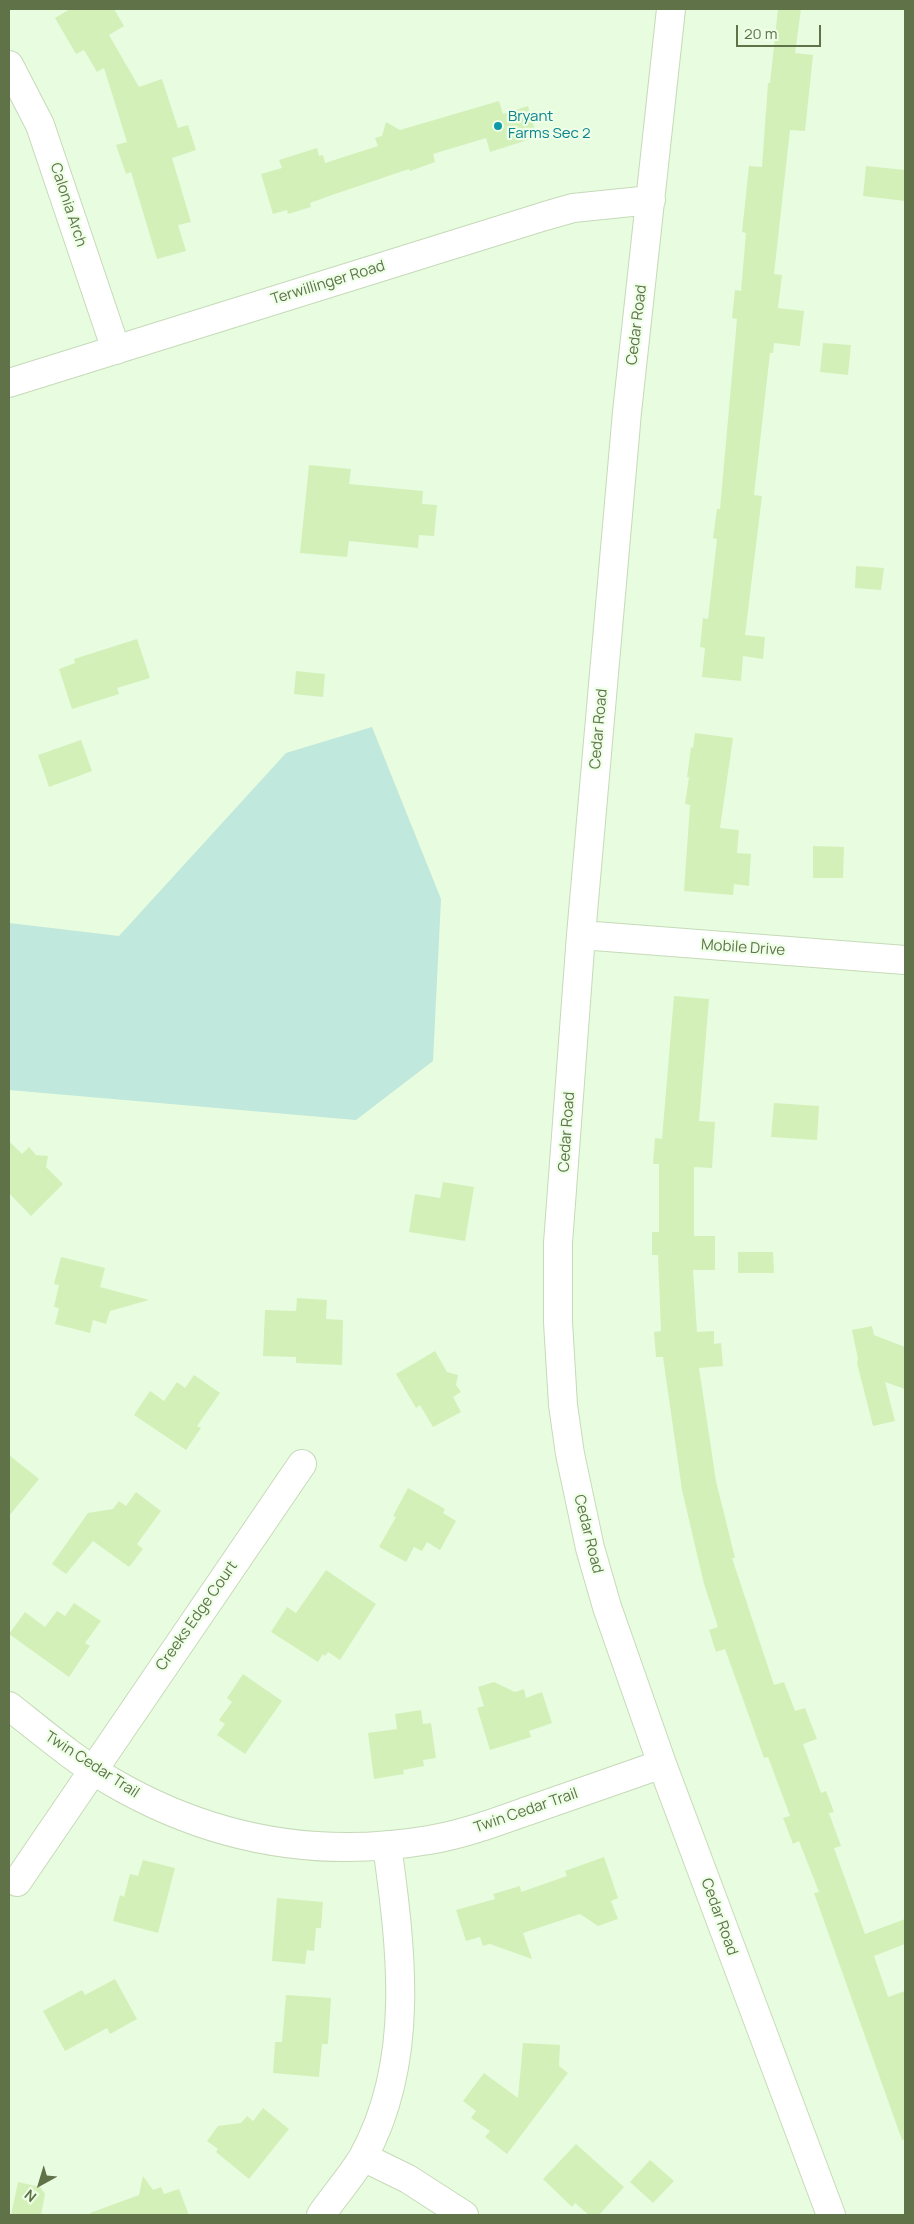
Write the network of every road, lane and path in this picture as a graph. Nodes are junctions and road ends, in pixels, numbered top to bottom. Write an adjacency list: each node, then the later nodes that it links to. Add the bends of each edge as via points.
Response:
1 (671, 9): 3 (street, Cedar Road)
2 (9, 65): 4 (street, Calonia Arch, via 40,125)
3 (652, 200): 4 (street, Terwillinger Road, via 573,208); 6 (street, Cedar Road, via 627,412)
4 (116, 350): 5 (street, Terwillinger Road)
5 (9, 383)
6 (582, 935): 7 (street, Mobile Drive); 10 (street, Cedar Road, via 558,1243 563,1406 590,1548)
7 (905, 960)
8 (302, 1464): 11 (street, Creeks Edge Court)
9 (9, 1706): 11 (street, Twin Cedar Trail)
10 (662, 1764): 12 (street, Twin Cedar Trail, via 477,1829 430,1840); 17 (street, Cedar Road)
11 (92, 1768): 12 (street, Twin Cedar Trail, via 164,1809 205,1825 267,1840 316,1847); 13 (street, Creeks Edge Court)
12 (386, 1845): 14 (street, via 399,1960 400,2032 381,2115)
13 (17, 1882)
14 (363, 2157): 15 (street); 16 (street, via 408,2179)
15 (321, 2215)
16 (464, 2215)
17 (831, 2215)

